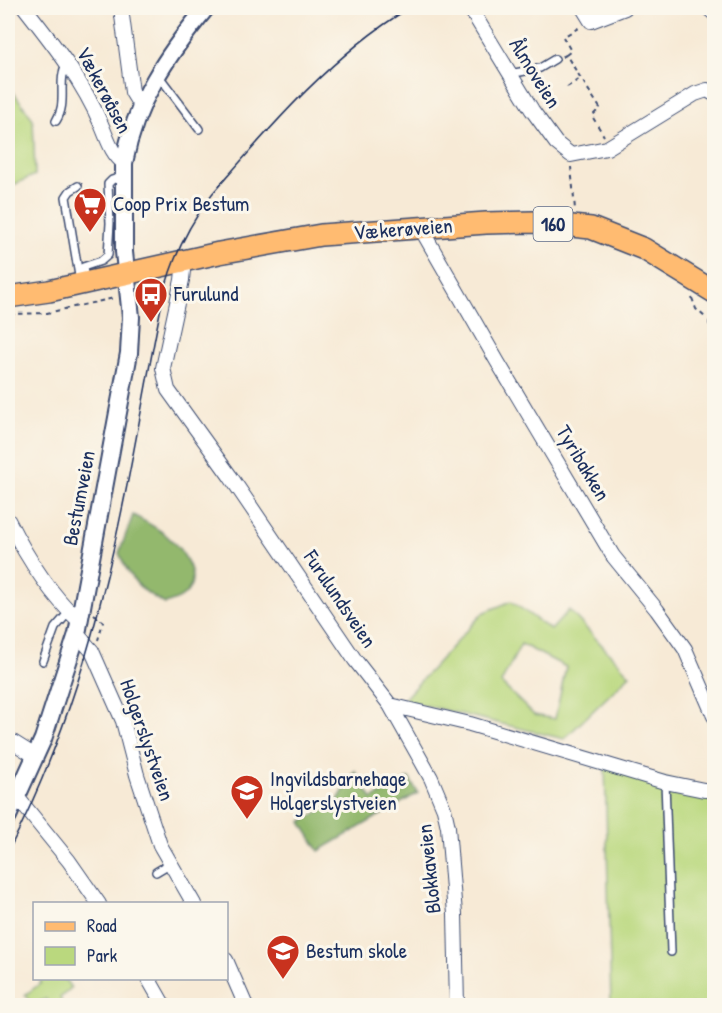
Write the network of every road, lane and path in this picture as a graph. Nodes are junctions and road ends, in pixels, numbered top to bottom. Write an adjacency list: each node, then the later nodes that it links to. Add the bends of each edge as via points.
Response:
1 (25, 8): 12 (street, Vækerøåsen)
2 (121, 8): 18 (street, via 132,92)
3 (206, 8): 13 (street, Bestumveien)
4 (470, 8): 14 (street, Ålmoveien)
5 (583, 8): 9 (street)
6 (625, 8): 9 (street)
7 (708, 8): 8 (street)
8 (714, 13)
9 (591, 21): 10 (path, via 563,37 571,51)
10 (566, 55): 11 (path); 15 (path)
11 (555, 59): 14 (lane, via 540,68)
12 (67, 62): 19 (lane, via 62,75 62,109); 23 (street, Vækerøåsen)
13 (158, 74): 18 (street, Bestumveien); 20 (lane)
14 (510, 74): 22 (street, Ålmoveien, via 556,144)
15 (581, 78): 16 (path); 21 (path, via 600,108 593,120)
16 (567, 87)
17 (714, 94): 21 (street, via 707,90 695,94)
18 (140, 105): 23 (street, Bestumveien)
19 (56, 121)
20 (199, 129)
21 (611, 146): 22 (street)
22 (571, 155): 25 (path)
23 (124, 170): 28 (street, Bestumveien); 29 (lane, Bestumveien, via 108,184 108,255 83,267)
24 (78, 186): 29 (lane, via 66,197)
25 (578, 225): 26 (main road, Vækerøveien / 160, via 533,222); 30 (main road, Vækerøveien / 160, via 644,249)
26 (420, 227): 27 (main road, Vækerøveien / 160, via 321,235); 40 (street, Tyribakken, via 613,556 685,649)
27 (184, 261): 28 (main road, Vækerøveien / 160); 39 (street, Furulundsveien, via 163,368 168,390)
28 (126, 274): 29 (main road, Vækerøveien / 160); 31 (street, Bestumveien)
29 (83, 284): 32 (main road, Vækerøveien / 160)
30 (704, 292): 34 (path, via 692,301)
31 (129, 295): 33 (path, via 47,313); 36 (street, Bestumveien, via 129,353)
32 (8, 297)
33 (8, 314)
34 (714, 323)
35 (8, 520): 36 (street, Holgerslystveien, via 30,560)
36 (79, 620): 37 (street, Holgerslystveien); 37 (path, via 103,622); 38 (lane, via 55,628); 42 (street, Bestumveien, via 58,695)
37 (93, 654): 47 (street, Holgerslystveien, via 123,722 155,831)
38 (42, 661)
39 (390, 705): 43 (street, via 470,724); 56 (street, Blokkaveien, via 431,778 448,827)
40 (714, 716)
41 (8, 739): 42 (street)
42 (35, 756): 45 (street, Bestumveien)
43 (665, 782): 44 (street); 51 (lane)
44 (714, 790)
45 (17, 796): 46 (street, Bestumveien); 49 (street)
46 (8, 816)
47 (171, 863): 48 (lane); 50 (street, Holgerslystveien)
48 (156, 873)
49 (98, 902)
50 (193, 902)
51 (671, 952)
52 (228, 964): 55 (street)
53 (149, 980): 54 (street)
54 (164, 1005)
55 (246, 1005)
56 (457, 1005)

